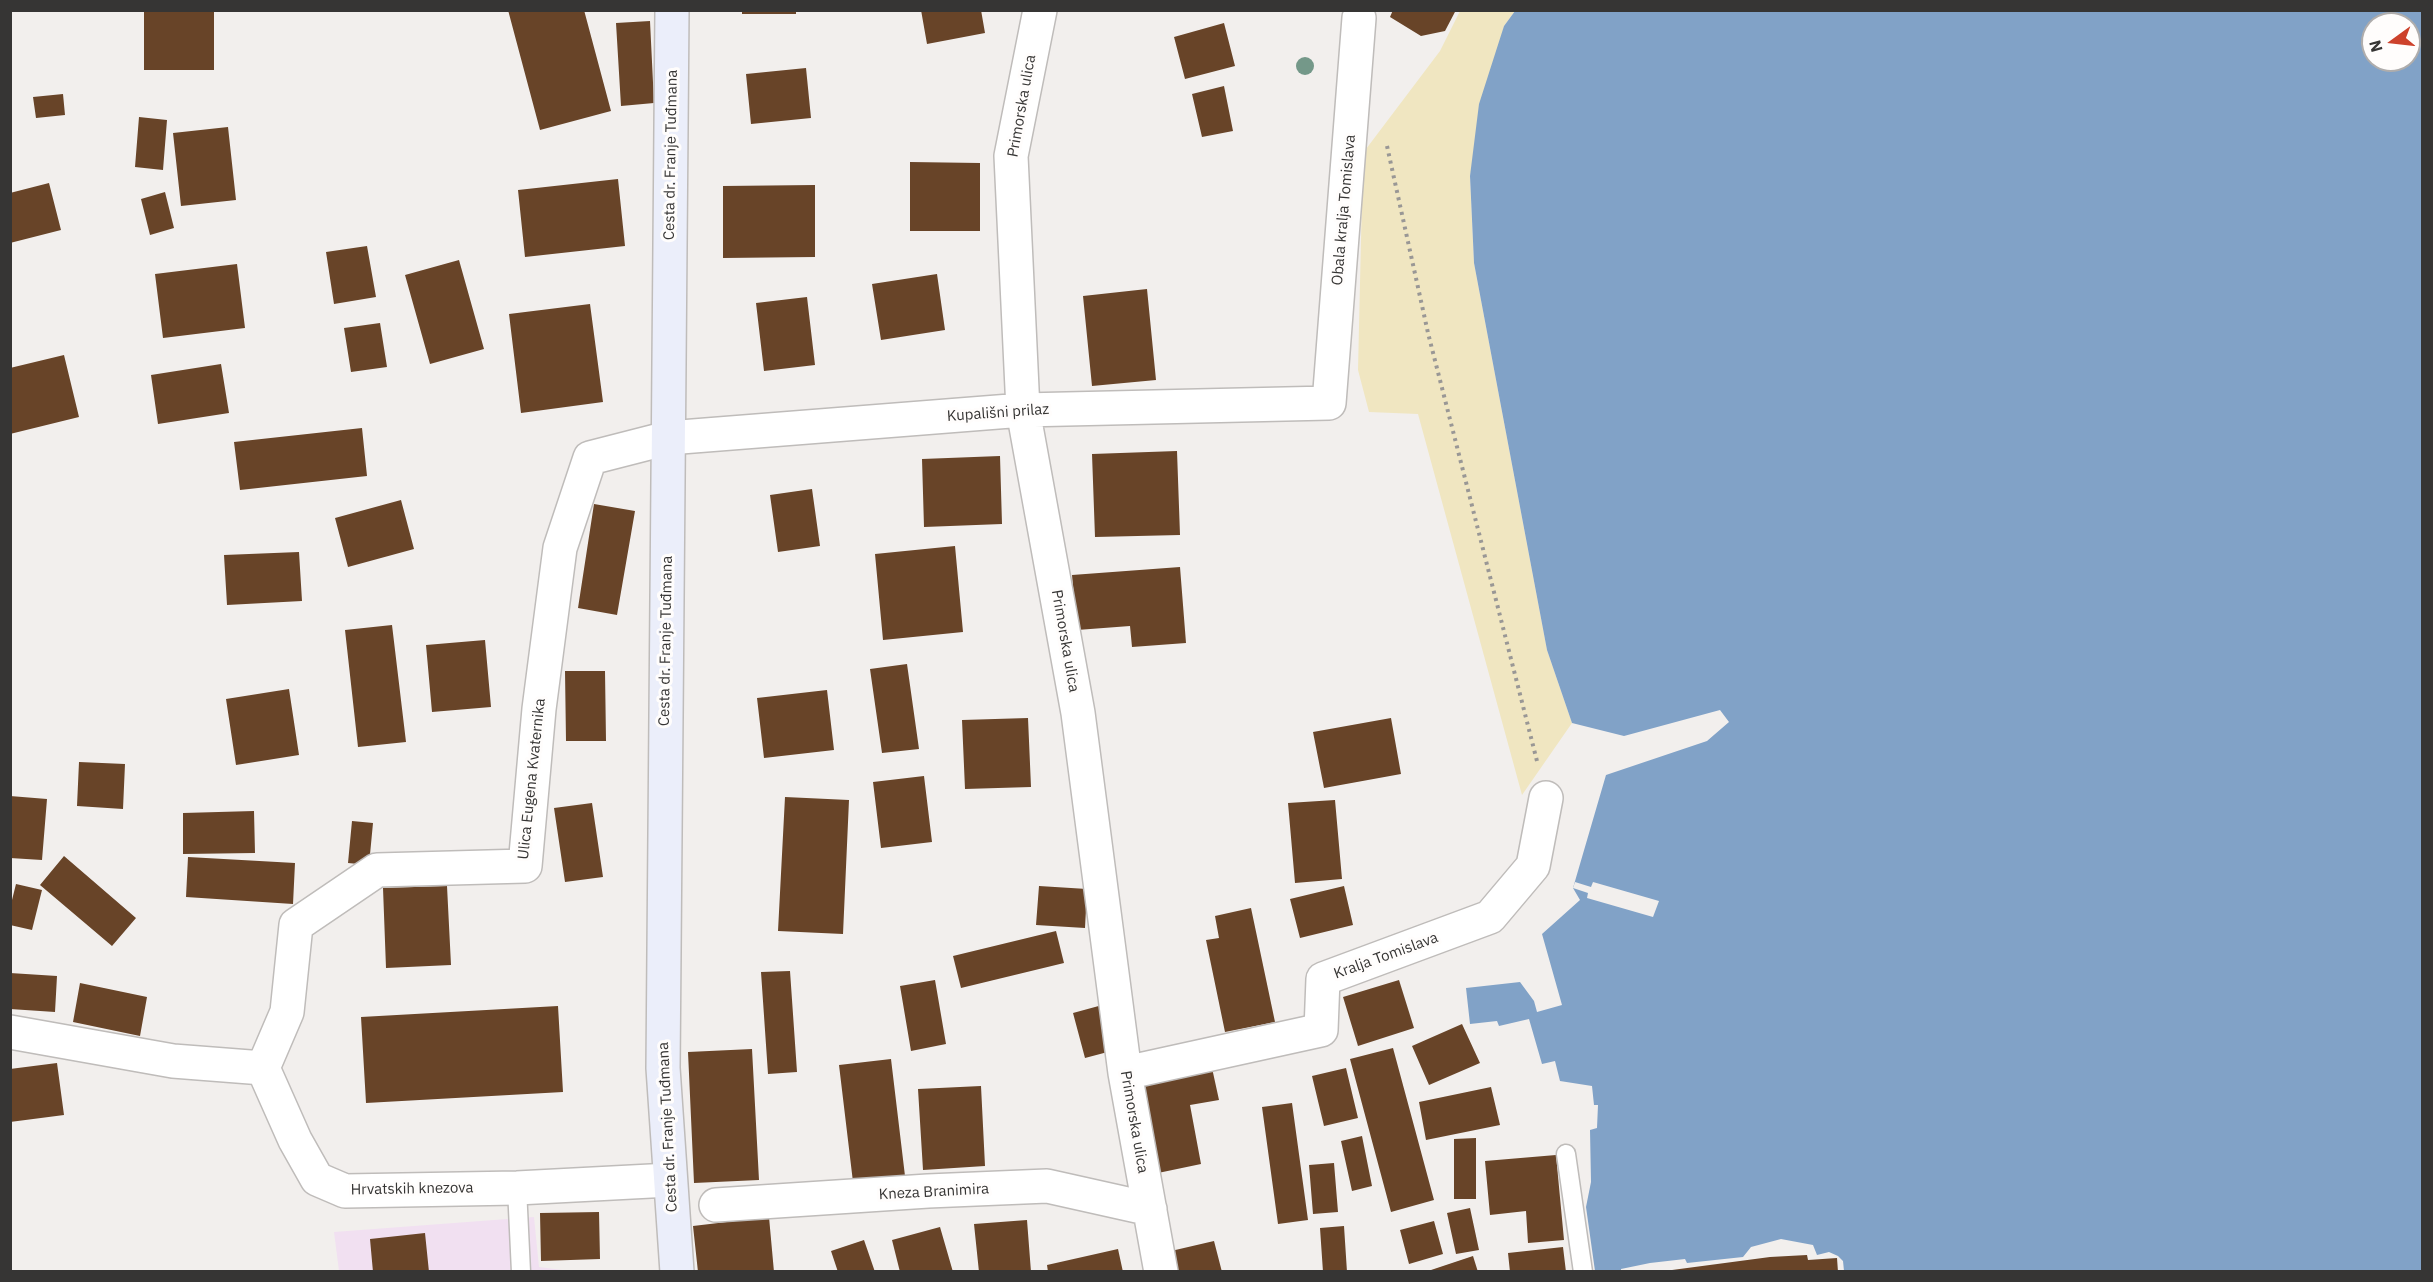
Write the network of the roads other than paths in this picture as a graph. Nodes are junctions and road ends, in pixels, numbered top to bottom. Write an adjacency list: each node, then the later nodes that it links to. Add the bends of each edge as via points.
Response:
1 (672, 10): 6 (main road, Cesta dr. Franje Tuđmana)
2 (1040, 10): 5 (street, Primorska ulica, via 1011,156)
3 (1359, 18): 4 (street, Obala kralja Tomislava)
4 (1329, 403): 5 (street, Kupališni prilaz)
5 (1023, 410): 6 (street, Kupališni prilaz); 10 (street, Primorska ulica, via 1078,713)
6 (668, 438): 9 (street, Ulica Eugena Kvaternika, via 590,458 560,548 539,709 525,866 377,870 296,925 287,1012); 12 (main road, Cesta dr. Franje Tuđmana, via 663,1068)
7 (1546, 798): 10 (street, Kralja Tomislava, via 1533,866 1490,917 1323,979 1321,1030)
8 (10, 1032): 9 (street, via 173,1061)
9 (263, 1068): 13 (street, Hrvatskih knezova, via 317,1179 345,1191)
10 (1125, 1073): 15 (street, Primorska ulica)
11 (1566, 1154): 19 (lane)
12 (670, 1180): 13 (street, Hrvatskih knezova); 17 (main road, Cesta dr. Franje Tuđmana)
13 (517, 1188): 16 (lane)
14 (716, 1205): 15 (street, Kneza Branimira, via 1047,1186)
15 (1150, 1209): 18 (street, Primorska ulica)
16 (521, 1272)
17 (677, 1272)
18 (1161, 1272)
19 (1583, 1272)

